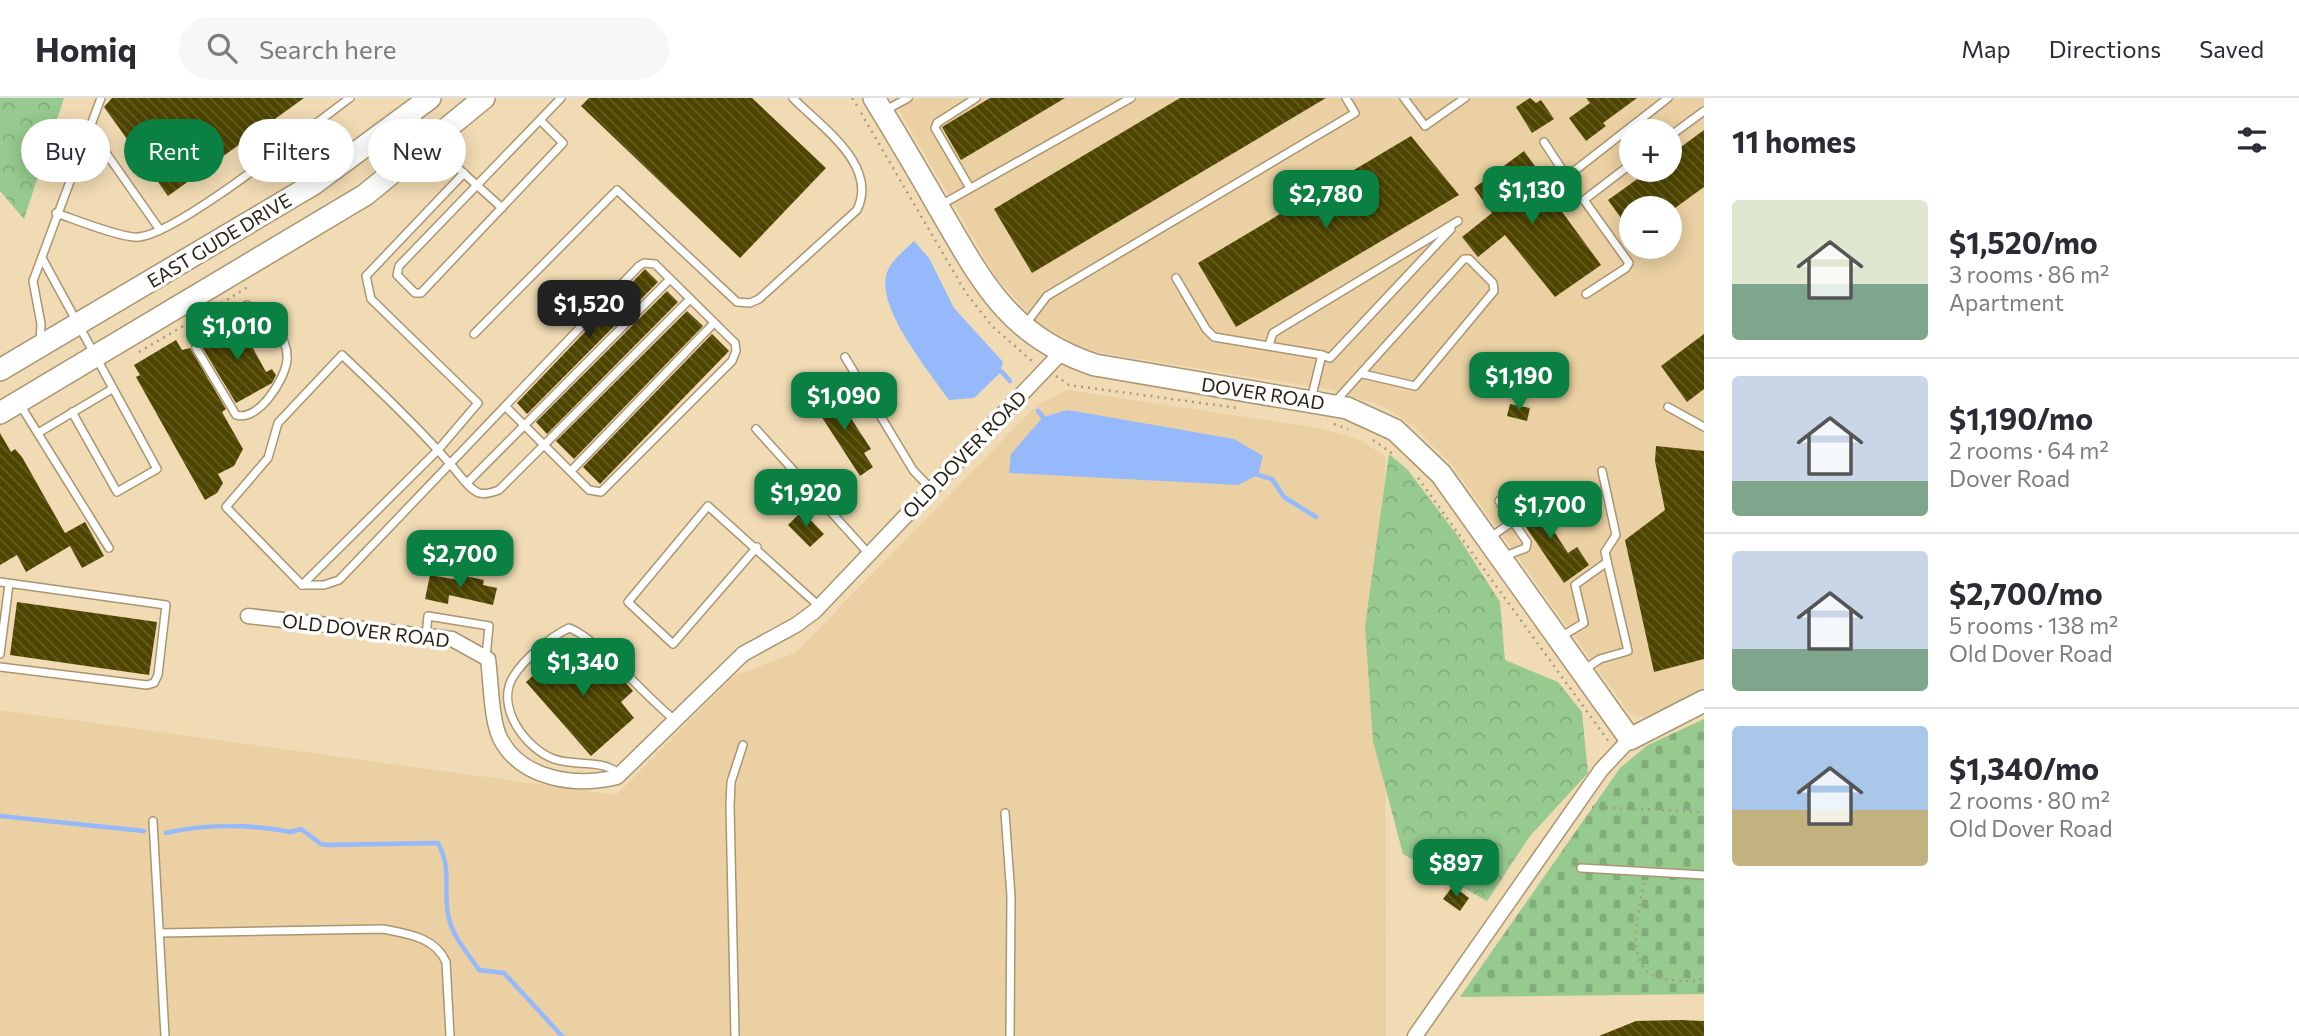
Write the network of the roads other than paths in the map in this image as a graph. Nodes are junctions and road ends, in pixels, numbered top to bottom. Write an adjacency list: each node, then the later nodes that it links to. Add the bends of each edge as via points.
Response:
1 (101, 98): 17 (lane)
2 (349, 98): 34 (lane, via 224,191)
3 (430, 98): 16 (street, EAST GUDE DRIVE)
4 (484, 98): 19 (street, EAST GUDE DRIVE)
5 (561, 98): 20 (lane)
6 (793, 98): 45 (lane, via 856,162 864,195 857,210 759,299 737,302 617,190)
7 (908, 98): 14 (lane)
8 (976, 98): 30 (lane, via 935,128)
9 (1131, 98): 30 (lane)
10 (1346, 98): 44 (lane, via 1355,113 1047,296)
11 (1404, 98): 12 (lane, via 1425,126)
12 (1465, 98)
13 (1668, 98): 22 (lane, via 1573,172 1563,171)
14 (878, 105): 31 (street, DOVER ROAD)
15 (1704, 111): 21 (lane)
16 (412, 113): 18 (lane); 42 (street, EAST GUDE DRIVE, via 312,186)
17 (94, 119)
18 (417, 119)
19 (460, 119)
20 (540, 120): 29 (lane); 32 (lane, via 563,143)
21 (1682, 127)
22 (1544, 142)
23 (110, 157): 34 (lane)
24 (1619, 173): 39 (lane, via 1584,200 1629,263)
25 (466, 175): 29 (lane)
26 (69, 182): 33 (lane)
27 (382, 182): 38 (street, EAST GUDE DRIVE)
28 (455, 182): 67 (lane, via 366,276 371,299 478,403)
29 (477, 185): 32 (lane); 32 (lane, via 399,266 397,275 415,293 421,293)
30 (970, 188): 31 (lane)
31 (938, 206): 44 (street, DOVER ROAD, via 986,288)
32 (502, 208)
33 (56, 214): 34 (lane, via 138,238); 35 (lane)
34 (160, 230)
35 (42, 258): 42 (lane); 47 (lane, via 33,281 41,324)
36 (1176, 278): 46 (lane, via 1214,337)
37 (670, 279): 40 (lane); 57 (lane, via 649,261 639,266); 62 (lane)
38 (197, 294): 43 (lane); 50 (street, EAST GUDE DRIVE)
39 (1586, 294)
40 (690, 299): 41 (lane); 66 (lane)
41 (714, 323): 69 (lane); 69 (lane, via 734,343 732,362 601,492 589,490)
42 (77, 324): 47 (street, EAST GUDE DRIVE); 50 (lane)
43 (213, 324): 43 (lane, via 197,335 196,348 236,415 244,418 254,414 284,371 286,349 260,311 247,305)
44 (1023, 328): 48 (street, DOVER ROAD)
45 (474, 334)
46 (1269, 345): 49 (lane); 49 (lane, via 1273,333 1458,221 1330,358)
47 (39, 347): 52 (street, EAST GUDE DRIVE)
48 (1061, 353): 55 (street, DOVER ROAD, via 1111,368); 72 (street, OLD DOVER ROAD)
49 (1322, 355): 55 (lane)
50 (94, 356): 54 (lane); 56 (street, EAST GUDE DRIVE)
51 (845, 357): 72 (lane, via 913,470)
52 (0, 370)
53 (1363, 374): 53 (lane, via 1464,259 1493,283 1494,291 1415,386); 61 (lane)
54 (112, 388): 59 (lane); 59 (lane, via 157,469 117,492)
55 (1311, 399): 61 (street, DOVER ROAD)
56 (19, 402): 60 (street, EAST GUDE DRIVE); 65 (lane)
57 (505, 406): 62 (lane); 68 (lane)
58 (1668, 407): 63 (lane)
59 (72, 412): 65 (lane)
60 (0, 413)
61 (1330, 413): 75 (street, DOVER ROAD, via 1371,417 1408,440 1441,474)
62 (526, 427): 66 (lane); 71 (lane)
63 (1704, 427)
64 (756, 429): 78 (lane)
65 (38, 433): 77 (lane)
66 (545, 446): 69 (lane); 71 (lane, via 499,490 478,493)
67 (438, 450): 68 (lane); 83 (lane); 83 (lane, via 342,355 278,423 268,458 226,507)
68 (450, 464): 71 (lane); 83 (lane, via 339,580)
69 (571, 471)
70 (1602, 471): 80 (lane, via 1616,535 1605,552)
71 (467, 483)
72 (930, 488): 78 (street, OLD DOVER ROAD)
73 (1499, 501): 74 (lane)
74 (1512, 522): 75 (lane); 79 (lane, via 1528,545)
75 (1488, 539): 79 (street, DOVER ROAD)
76 (757, 547): 76 (lane, via 708,506 628,602 673,644); 84 (lane)
77 (109, 548)
78 (869, 554): 84 (street, OLD DOVER ROAD)
79 (1501, 558): 87 (street, DOVER ROAD)
80 (1607, 562): 87 (lane, via 1575,585 1584,623); 91 (lane, via 1628,651 1600,659)
81 (0, 582): 82 (lane)
82 (9, 584): 88 (lane); 90 (lane, via 166,604 154,683)
83 (302, 585)
84 (819, 606): 93 (street, OLD DOVER ROAD, via 796,625 743,654)
85 (248, 616): 86 (street, OLD DOVER ROAD)
86 (426, 636): 89 (street, OLD DOVER ROAD, via 452,639); 89 (lane, via 428,616 489,625)
87 (1558, 638): 91 (street, DOVER ROAD)
88 (0, 654)
89 (486, 657): 96 (street, via 499,736 515,761 541,775 593,783)
90 (0, 667)
91 (1581, 671): 94 (street, DOVER ROAD)
92 (1704, 701): 94 (street)
93 (676, 721): 96 (street, OLD DOVER ROAD); 96 (lane, via 583,633 569,628 524,665 512,679 509,710 530,746 552,759 609,766)
94 (1630, 739): 106 (street, via 1601,770)
95 (743, 745): 104 (lane, via 731,782 730,806)
96 (620, 775)
97 (1005, 813): 105 (lane)
98 (153, 821): 101 (lane)
99 (1581, 868): 100 (lane)
100 (1704, 875)
101 (160, 933): 102 (lane); 103 (lane, via 383,929 414,936 432,943 446,962)
102 (164, 1036)
103 (450, 1036)
104 (735, 1036)
105 (1010, 1036)
106 (1415, 1036)

